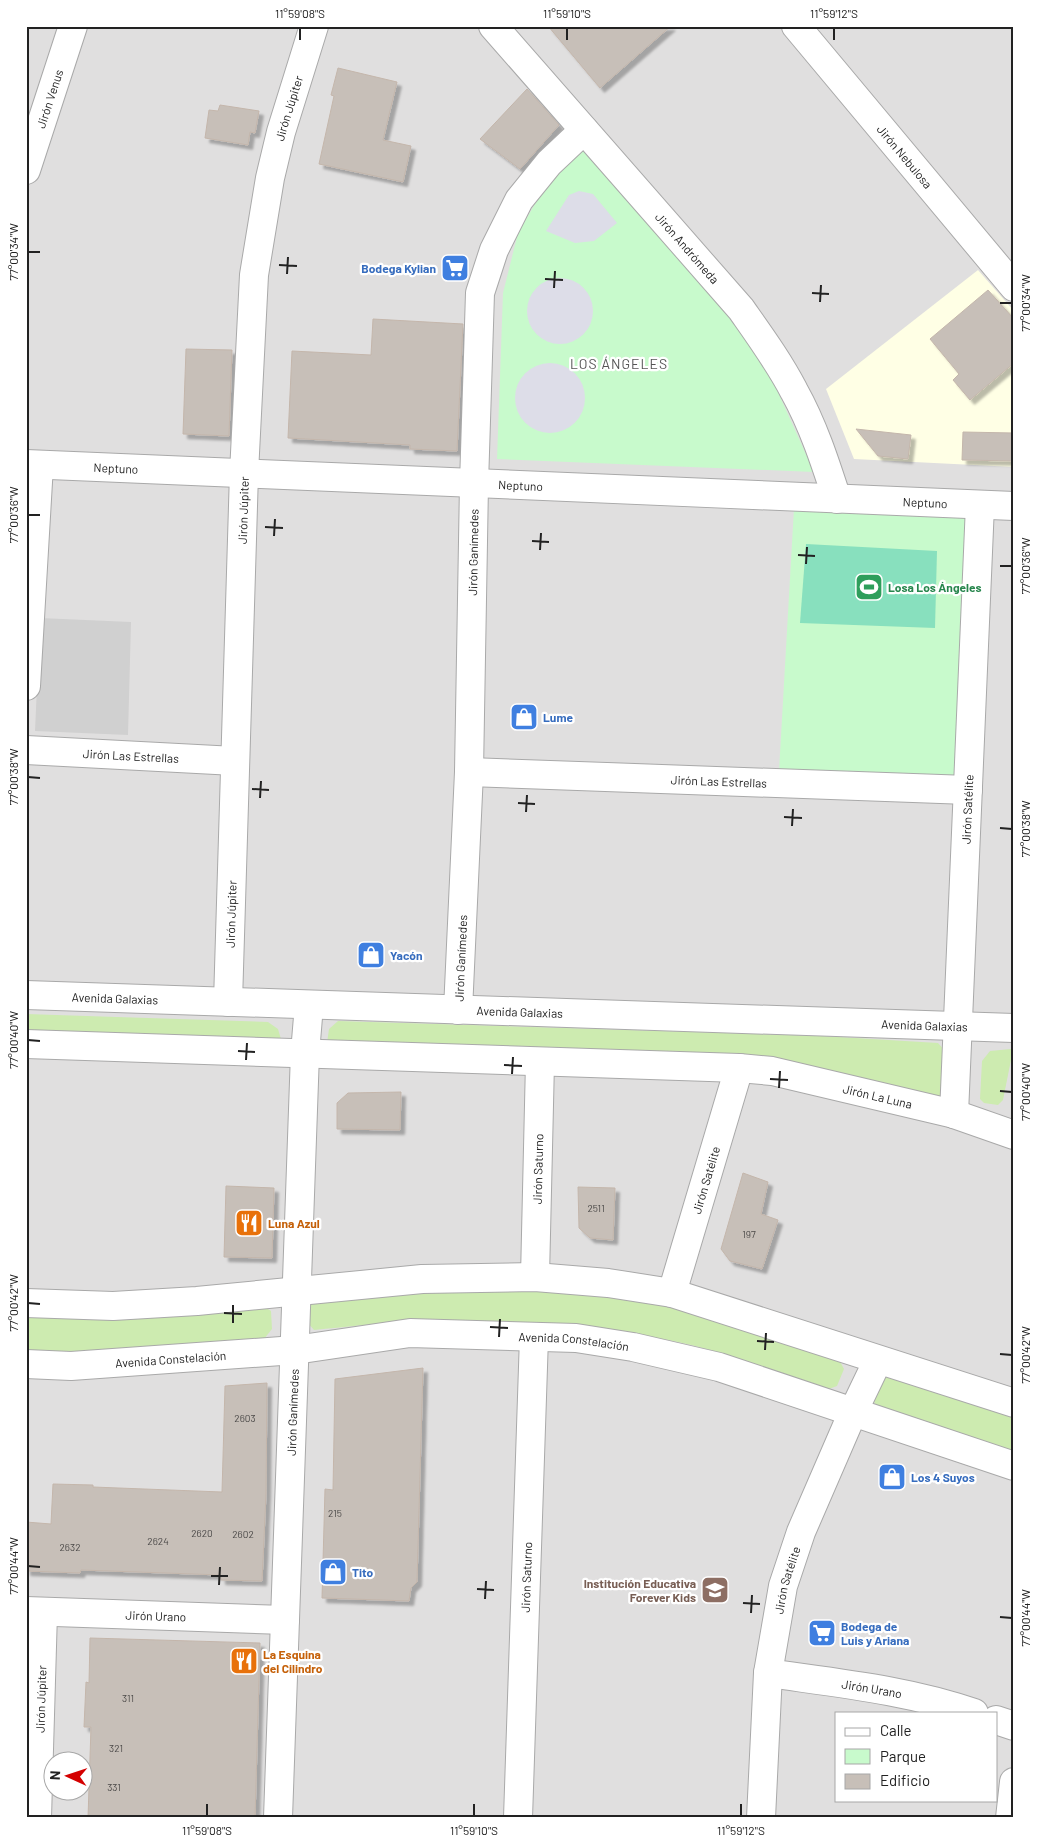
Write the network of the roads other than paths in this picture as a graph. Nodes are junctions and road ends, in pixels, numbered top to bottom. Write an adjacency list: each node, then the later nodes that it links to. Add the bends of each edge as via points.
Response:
1 (73, 26): 6 (street, Jirón Venus)
2 (314, 26): 9 (street, Jirón Júpiter, via 281,132 261,226 254,275)
3 (493, 26): 5 (street, Jirón Andrómeda)
4 (796, 26): 7 (street, Jirón Nebulosa)
5 (584, 130): 10 (street, Jirón Ganímedes, via 549,163 519,200 494,250 480,293); 11 (street, Jirón Andrómeda, via 741,309 770,350 795,391 822,451)
6 (26, 170)
7 (1014, 287)
8 (33, 464): 9 (street, Neptuno); 14 (street)
9 (244, 473): 10 (street, Neptuno); 16 (street, Jirón Júpiter)
10 (474, 484): 11 (street, Neptuno); 17 (street, Jirón Ganímedes)
11 (837, 499): 12 (street, Neptuno)
12 (980, 505): 13 (street, Neptuno); 18 (street, Jirón Satélite)
13 (1014, 506)
14 (26, 686)
15 (26, 750): 16 (street, Jirón Las Estrellas)
16 (235, 761): 20 (street, Jirón Júpiter)
17 (469, 772): 18 (street, Jirón Las Estrellas); 22 (street, Jirón Ganímedes)
18 (968, 790): 23 (street, Jirón Satélite)
19 (26, 995): 20 (street, Avenida Galaxias)
20 (228, 1002): 21 (street, Avenida Galaxias)
21 (309, 1005): 22 (street, Avenida Galaxias); 26 (street, Jirón Ganímedes)
22 (458, 1010): 23 (street, Avenida Galaxias)
23 (958, 1026): 24 (street, Avenida Galaxias); 29 (street, Jirón Satélite)
24 (1014, 1028)
25 (26, 1044): 26 (street)
26 (306, 1053): 27 (street); 32 (street, Jirón Ganímedes)
27 (540, 1062): 28 (street); 31 (street, Jirón Saturno)
28 (739, 1068): 29 (street, Jirón La Luna, via 772,1071); 33 (street, Jirón Satélite)
29 (954, 1114): 30 (street, Jirón La Luna)
30 (1014, 1135)
31 (535, 1277): 32 (street, via 422,1280); 33 (street)
32 (297, 1292): 34 (street, via 114,1306); 36 (street, Jirón Ganímedes)
33 (672, 1292): 37 (street)
34 (26, 1303)
35 (534, 1337): 36 (street, Avenida Constelación, via 410,1333); 40 (street, Avenida Constelación, via 576,1338 633,1347 719,1367); 51 (street, Jirón Saturno)
36 (295, 1350): 38 (street, Avenida Constelación, via 71,1366); 43 (street, Jirón Ganímedes)
37 (878, 1360): 39 (street); 40 (street, Jirón Satélite)
38 (26, 1364)
39 (1014, 1403)
40 (853, 1412): 41 (street, Avenida Constelación); 44 (street, Jirón Satélite, via 801,1532 783,1586)
41 (1014, 1466)
42 (35, 1612): 43 (street, Jirón Urano); 49 (street, Jirón Júpiter)
43 (285, 1620): 50 (street, Jirón Ganímedes)
44 (768, 1673): 45 (street, Jirón Urano, via 942,1702); 52 (street, Jirón Satélite)
45 (971, 1712)
46 (998, 1721): 47 (street)
47 (1014, 1726)
48 (1014, 1782): 53 (street)
49 (37, 1818)
50 (278, 1818)
51 (518, 1818)
52 (761, 1818)
53 (1010, 1818)

